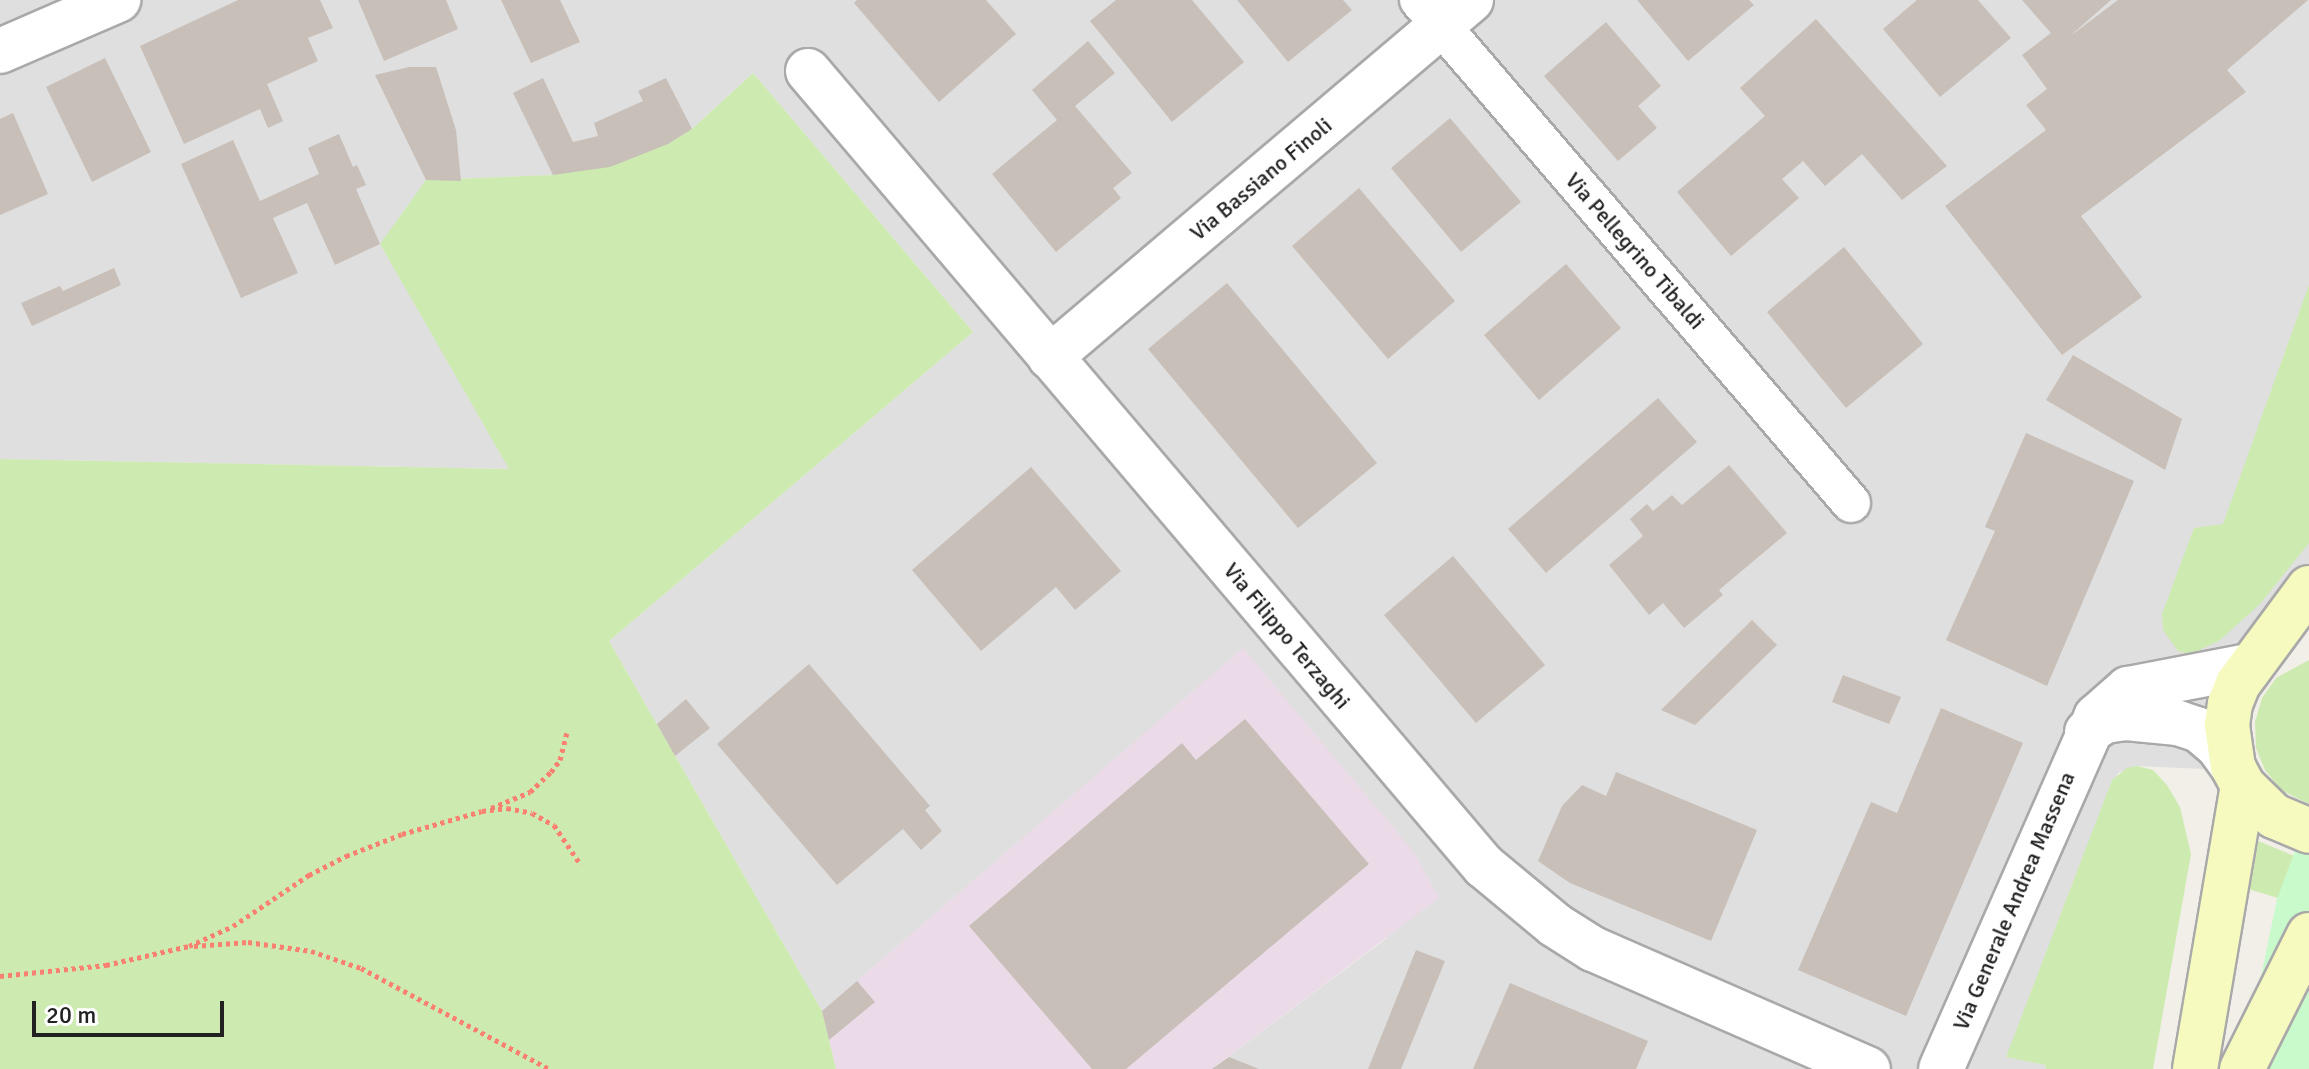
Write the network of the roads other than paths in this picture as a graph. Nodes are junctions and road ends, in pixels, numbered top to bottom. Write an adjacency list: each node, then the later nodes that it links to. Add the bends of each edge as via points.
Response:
1 (118, 0): 3 (street)
2 (1444, 8): 5 (street, Via Bassiano Finoli); 6 (lane, Via Pellegrino Tibaldi)
3 (0, 51)
4 (808, 71): 5 (street, Via Filippo Terzaghi)
5 (1050, 357): 14 (street, Via Filippo Terzaghi, via 1484,866 1517,896 1593,949)
6 (1851, 503)
7 (2309, 588): 9 (street)
8 (2309, 630): 9 (street, Via Generale Andrea Massena, via 2283,639)
9 (2257, 658): 10 (street, Via Generale Andrea Massena, via 2128,689); 11 (street, via 2230,704 2227,725)
10 (2087, 732): 11 (street, via 2105,721 2126,718 2178,723 2199,730 2218,746); 15 (street, Via Generale Andrea Massena)
11 (2238, 777): 12 (street, via 2274,816); 16 (street)
12 (2309, 831)
13 (2309, 935): 17 (street)
14 (1868, 1069)
15 (1941, 1069)
16 (2195, 1069)
17 (2242, 1069)

